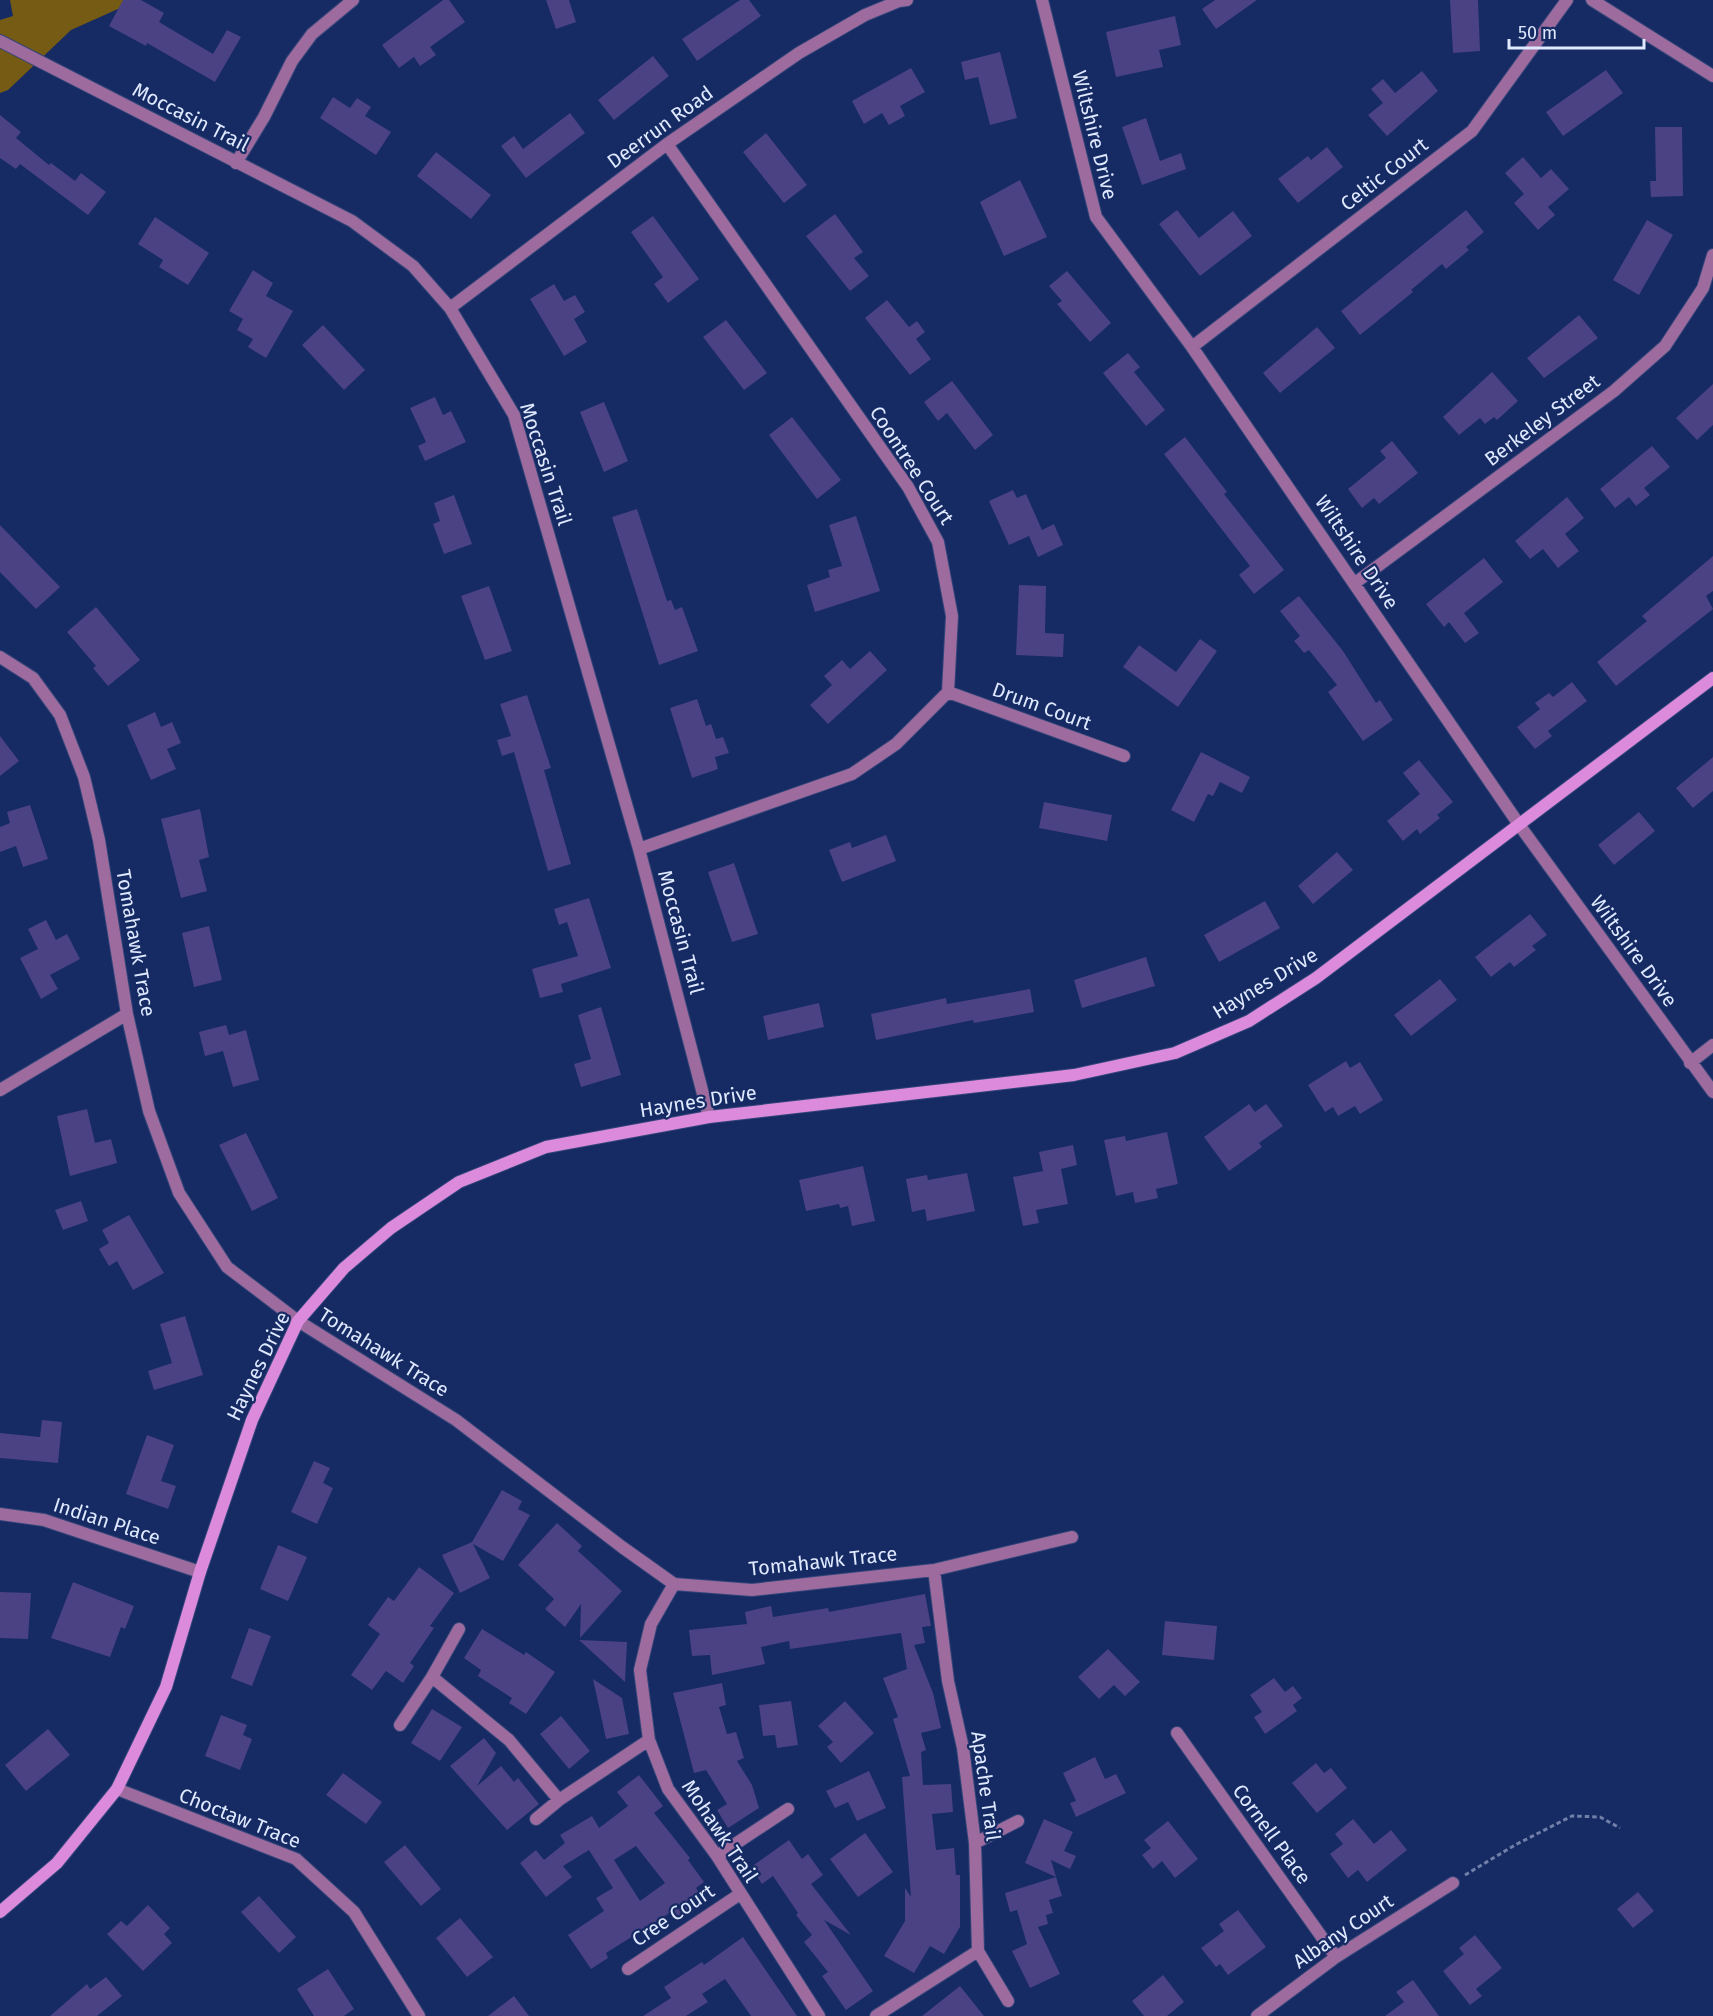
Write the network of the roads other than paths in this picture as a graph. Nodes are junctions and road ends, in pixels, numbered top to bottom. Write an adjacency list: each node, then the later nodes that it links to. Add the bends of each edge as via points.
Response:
1 (353, 0): 9 (street, via 312,34 292,61)
2 (907, 0): 8 (street, Deerrun Road, via 865,15 799,53)
3 (1042, 0): 12 (street, Wiltshire Drive, via 1096,217)
4 (1567, 0): 12 (street, Celtic Court, via 1472,132)
5 (1592, 0): 7 (street)
6 (0, 41): 9 (street, Moccasin Trail)
7 (1713, 76)
8 (667, 144): 11 (street, Deerrun Road); 16 (street, Coontree Court, via 908,487 938,542 952,616)
9 (236, 163): 11 (street, Moccasin Trail, via 352,221 413,266)
10 (1713, 255): 13 (street, Berkeley Street, via 1703,288 1665,346 1614,391)
11 (450, 308): 19 (street, Moccasin Trail, via 514,415)
12 (1192, 347): 13 (street, Wiltshire Drive)
13 (1355, 583): 18 (street, Wiltshire Drive)
14 (0, 657): 20 (street, Tomahawk Trace, via 33,678 60,715 84,777 99,840)
15 (1713, 678): 18 (street, Haynes Drive)
16 (948, 692): 17 (street, Drum Court); 19 (street, via 896,744 852,774)
17 (1124, 756)
18 (1520, 826): 22 (street, Wiltshire Drive); 25 (street, Haynes Drive, via 1316,978 1249,1021 1175,1053 1074,1075)
19 (639, 849): 25 (street, Moccasin Trail)
20 (127, 1014): 23 (street); 26 (street, Tomahawk Trace, via 149,1111 179,1193 227,1267)
21 (1713, 1045): 22 (street)
22 (1690, 1063): 24 (street, Wiltshire Drive)
23 (0, 1090)
24 (1713, 1092)
25 (709, 1117): 26 (street, Haynes Drive, via 546,1147 459,1182 391,1228 344,1268)
26 (298, 1321): 30 (street, Haynes Drive, via 252,1420); 31 (street, Tomahawk Trace, via 456,1420)
27 (0, 1514): 30 (street, Indian Place, via 44,1520)
28 (1072, 1538): 29 (street, Tomahawk Trace)
29 (934, 1570): 31 (street, Tomahawk Trace, via 752,1590); 42 (street, Apache Trail)
30 (200, 1572): 37 (street, Haynes Drive, via 166,1687)
31 (674, 1584): 36 (street, Mohawk Trail, via 651,1624 640,1670)
32 (459, 1629): 33 (street)
33 (432, 1677): 34 (street); 38 (street, via 509,1740)
34 (400, 1725)
35 (1177, 1733): 48 (street, Cornell Place)
36 (649, 1740): 38 (street); 43 (street, Mohawk Trail, via 668,1789)
37 (117, 1789): 46 (street, Haynes Drive, via 57,1863); 51 (street, Choctaw Trace, via 296,1859 354,1912)
38 (559, 1800): 40 (street)
39 (788, 1809): 43 (street)
40 (536, 1819)
41 (1018, 1821): 42 (street)
42 (975, 1843): 47 (street, Apache Trail)
43 (717, 1856): 45 (street, Mohawk Trail)
44 (1454, 1882): 48 (street, Albany Court)
45 (740, 1894): 49 (street, Cree Court); 52 (street, Mohawk Trail)
46 (0, 1911)
47 (978, 1951): 50 (street, Apache Trail); 53 (street)
48 (1336, 1957): 54 (street, Albany Court)
49 (628, 1969)
50 (1008, 2001)
51 (419, 2016)
52 (819, 2016)
53 (876, 2016)
54 (1257, 2016)

